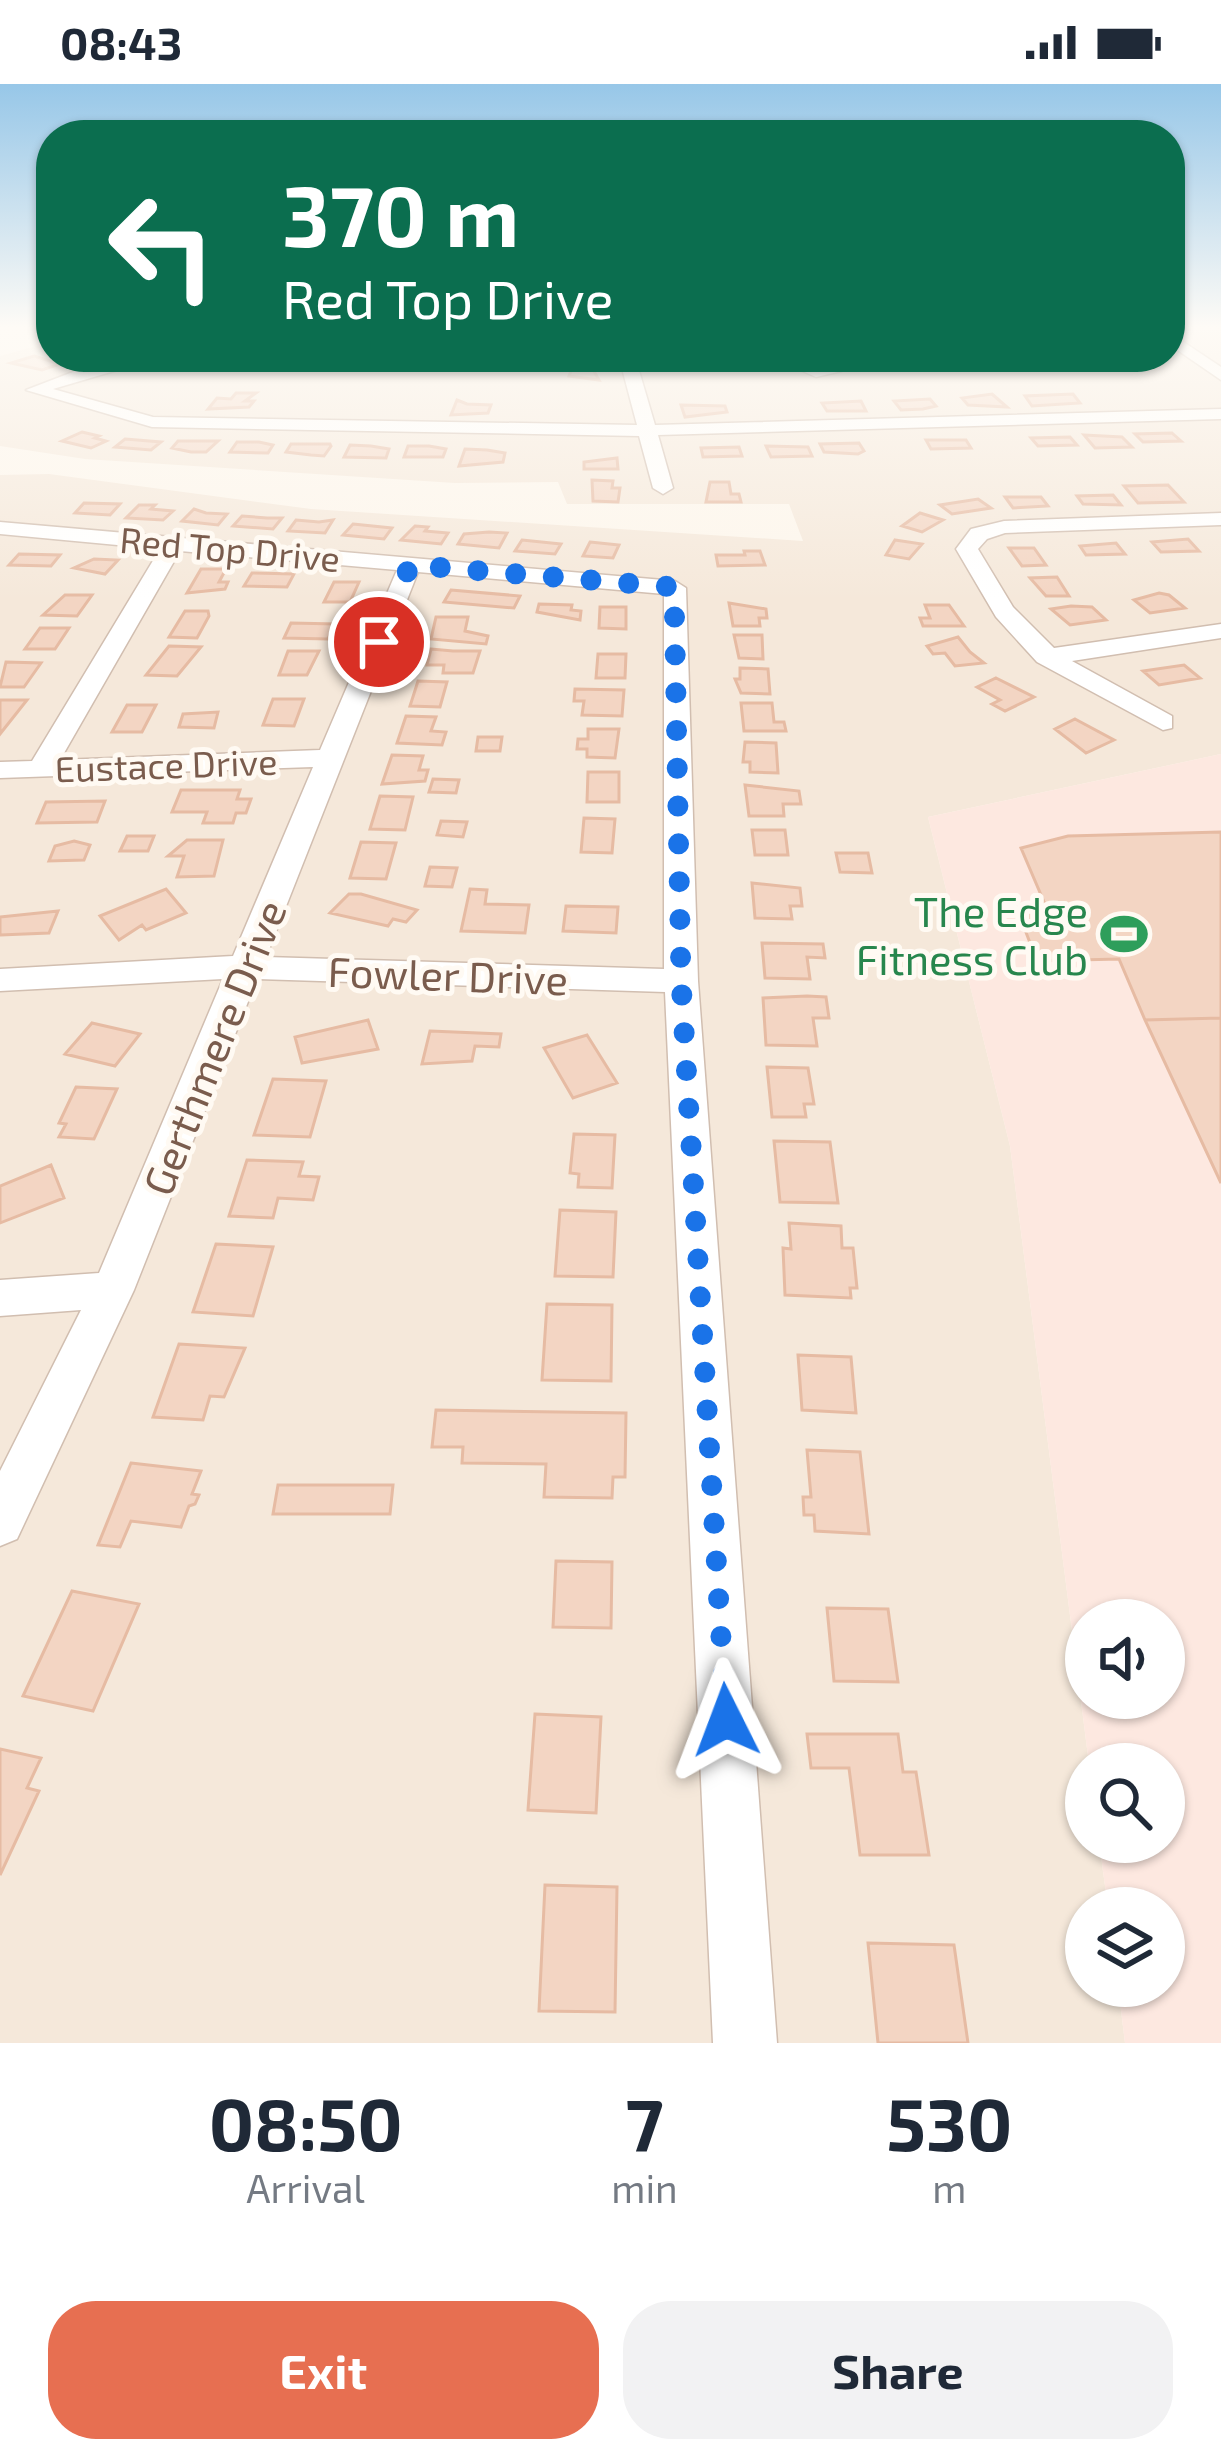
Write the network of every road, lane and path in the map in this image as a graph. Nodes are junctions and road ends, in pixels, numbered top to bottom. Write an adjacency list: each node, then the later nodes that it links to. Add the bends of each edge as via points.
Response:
1 (139, 418): 4 (street)
2 (645, 418): 4 (street)
3 (1088, 418): 4 (street)
4 (649, 433): 5 (street)
5 (663, 488)
6 (1221, 519): 11 (street, via 980,534 967,549 982,579)
7 (0, 528): 8 (street, Red Top Drive)
8 (174, 543): 9 (street, Red Top Drive); 14 (street)
9 (410, 565): 13 (street, Gerthmere Drive); 18 (street, Red Top Drive, via 674,587)
10 (1221, 631): 11 (street)
11 (1046, 657): 12 (street)
12 (1163, 722)
13 (332, 758): 14 (street, Eustace Drive); 16 (street, Gerthmere Drive)
14 (41, 768): 15 (street, Eustace Drive)
15 (0, 770)
16 (244, 967): 17 (street, Fowler Drive); 18 (street, Fowler Drive); 19 (street, Gerthmere Drive)
17 (0, 980)
18 (681, 981): 22 (street)
19 (113, 1290): 20 (street); 21 (street, Gerthmere Drive)
20 (0, 1298)
21 (0, 1522)
22 (746, 2043)

